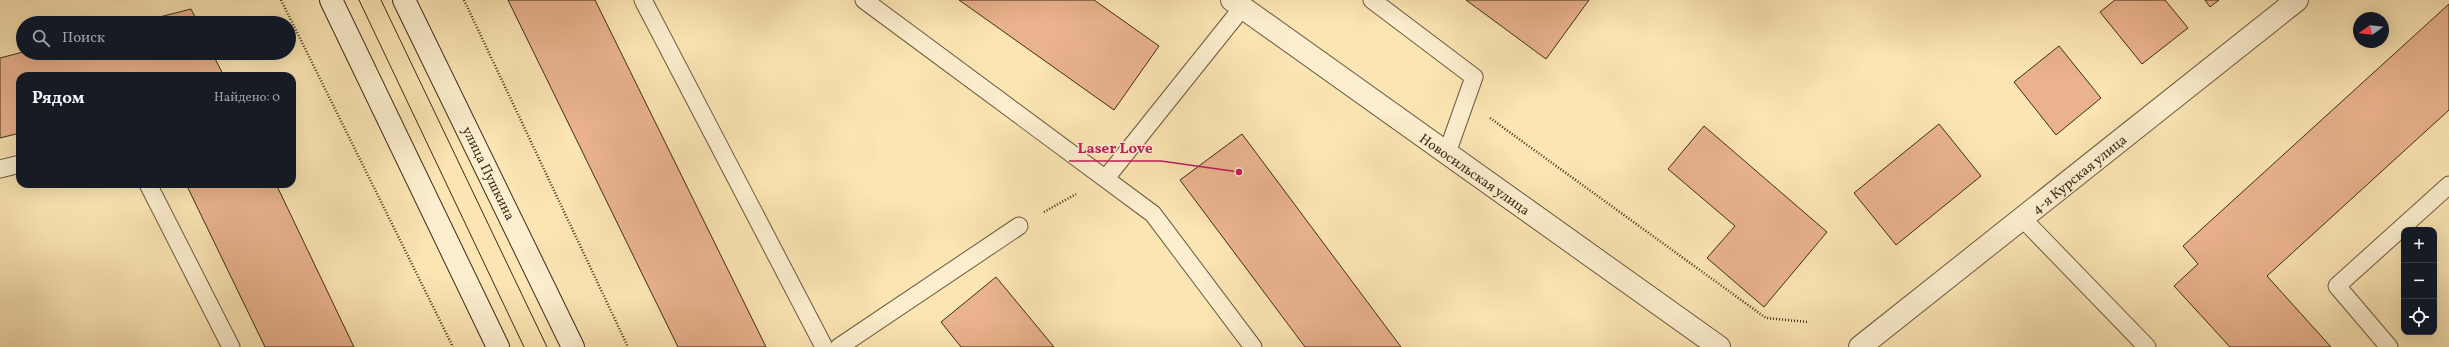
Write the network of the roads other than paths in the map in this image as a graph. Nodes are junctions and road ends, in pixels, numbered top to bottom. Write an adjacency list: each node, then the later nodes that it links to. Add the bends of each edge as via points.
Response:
1 (331, 0): 17 (street)
2 (404, 0): 18 (street, улица Пушкина)
3 (643, 0): 19 (lane)
4 (864, 0): 11 (lane)
5 (1372, 0): 8 (lane, via 1474,77)
6 (2297, 0): 14 (street, 4-я Курская улица)
7 (1237, 4): 8 (street, Новосильская улица); 11 (lane)
8 (1447, 154): 22 (street, Новосильская улица)
9 (16, 165): 10 (lane)
10 (0, 169)
11 (1106, 178): 21 (lane, via 1153,214)
12 (2449, 185): 25 (lane, via 2337,286)
13 (150, 188): 16 (lane)
14 (2022, 218): 23 (street, 4-я Курская улица); 24 (lane)
15 (1019, 226): 20 (lane)
16 (231, 347)
17 (498, 347)
18 (573, 347)
19 (824, 347)
20 (840, 347)
21 (1253, 347)
22 (1719, 347)
23 (1860, 347)
24 (2147, 347)
25 (2389, 347)

